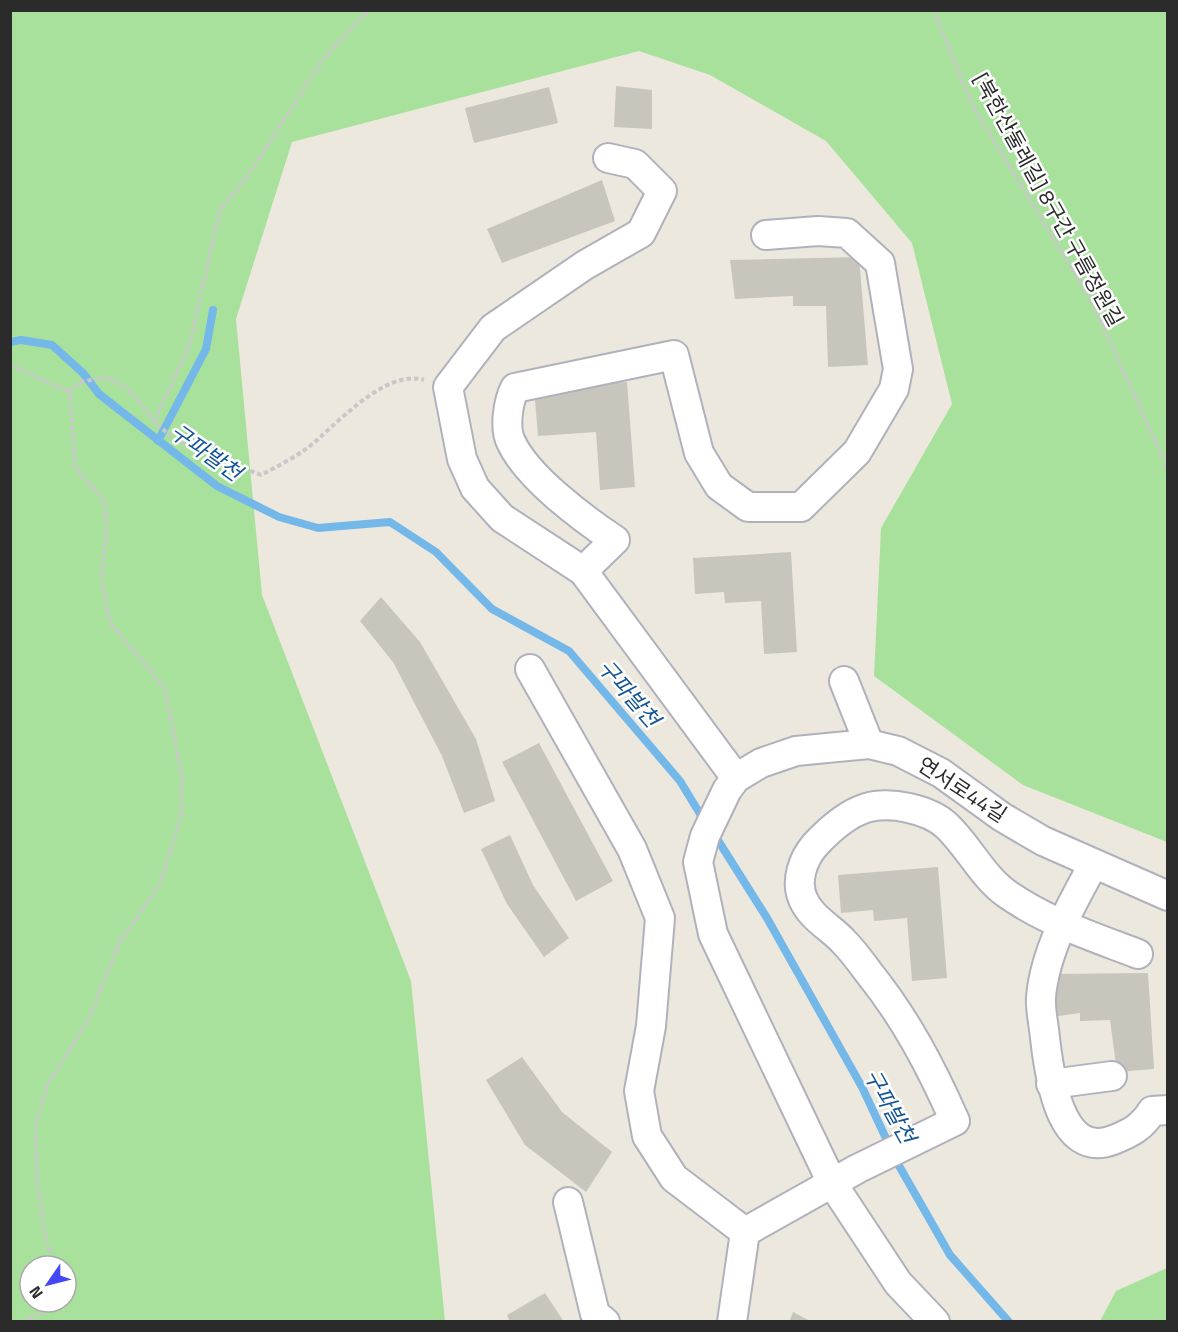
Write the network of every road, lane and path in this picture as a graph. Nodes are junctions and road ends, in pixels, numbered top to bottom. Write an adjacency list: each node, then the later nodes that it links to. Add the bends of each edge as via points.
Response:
1 (369, 10): 8 (path, via 323,59 254,166 220,210 189,347)
2 (934, 10): 9 (path, [북한산둘레길] 8구간 구름정원길, via 970,103 1091,300)
3 (608, 158): 6 (street, via 635,164 662,191 641,233 585,265 493,328)
4 (766, 235): 10 (street, via 848,233 880,263 898,369 894,389 857,452 801,507 778,509 748,507 718,486 699,453 674,355 515,388 509,400 509,440 524,464 587,521 615,540)
5 (10, 365): 7 (path)
6 (448, 387): 8 (path, via 418,379 391,384 348,412 306,449 261,475 174,439); 10 (street, via 462,459 475,488 502,518)
7 (70, 392): 8 (path, via 79,382 109,377 133,394); 25 (path, via 75,467 105,502 101,577 110,622 165,689 181,786 181,816 160,885 120,941 88,1021 47,1085 36,1125 36,1179)
8 (154, 421)
9 (1167, 469)
10 (583, 572): 14 (street)
11 (530, 669): 24 (street, via 632,849 660,918 651,1026 639,1091 647,1136 674,1178)
12 (844, 681): 13 (street)
13 (869, 744): 14 (street, 연서로44길, via 796,751 761,763); 15 (street, 연서로44길, via 898,752 941,773 1002,817)
14 (730, 788): 22 (street, via 705,836 698,862 713,934)
15 (1093, 865): 16 (street, 연서로44길); 17 (street)
16 (1167, 896)
17 (1062, 925): 18 (street); 20 (street, via 1041,998); 22 (street, via 1006,893 945,824 921,812 895,806 866,808 828,832 804,859 800,876 802,898 811,913 843,941 893,1003 926,1057 955,1121)
18 (1138, 954)
19 (1112, 1076): 20 (street)
20 (1051, 1084): 21 (street, via 1067,1122 1080,1137 1102,1144 1130,1134 1143,1125 1152,1111)
21 (1167, 1110)
22 (832, 1184): 24 (street); 30 (street, via 898,1283)
23 (568, 1202): 28 (street, via 595,1314)
24 (745, 1232): 29 (street)
25 (51, 1254)
26 (44, 1314): 27 (path)
27 (21, 1322)
28 (605, 1322)
29 (732, 1322)
30 (935, 1322)

